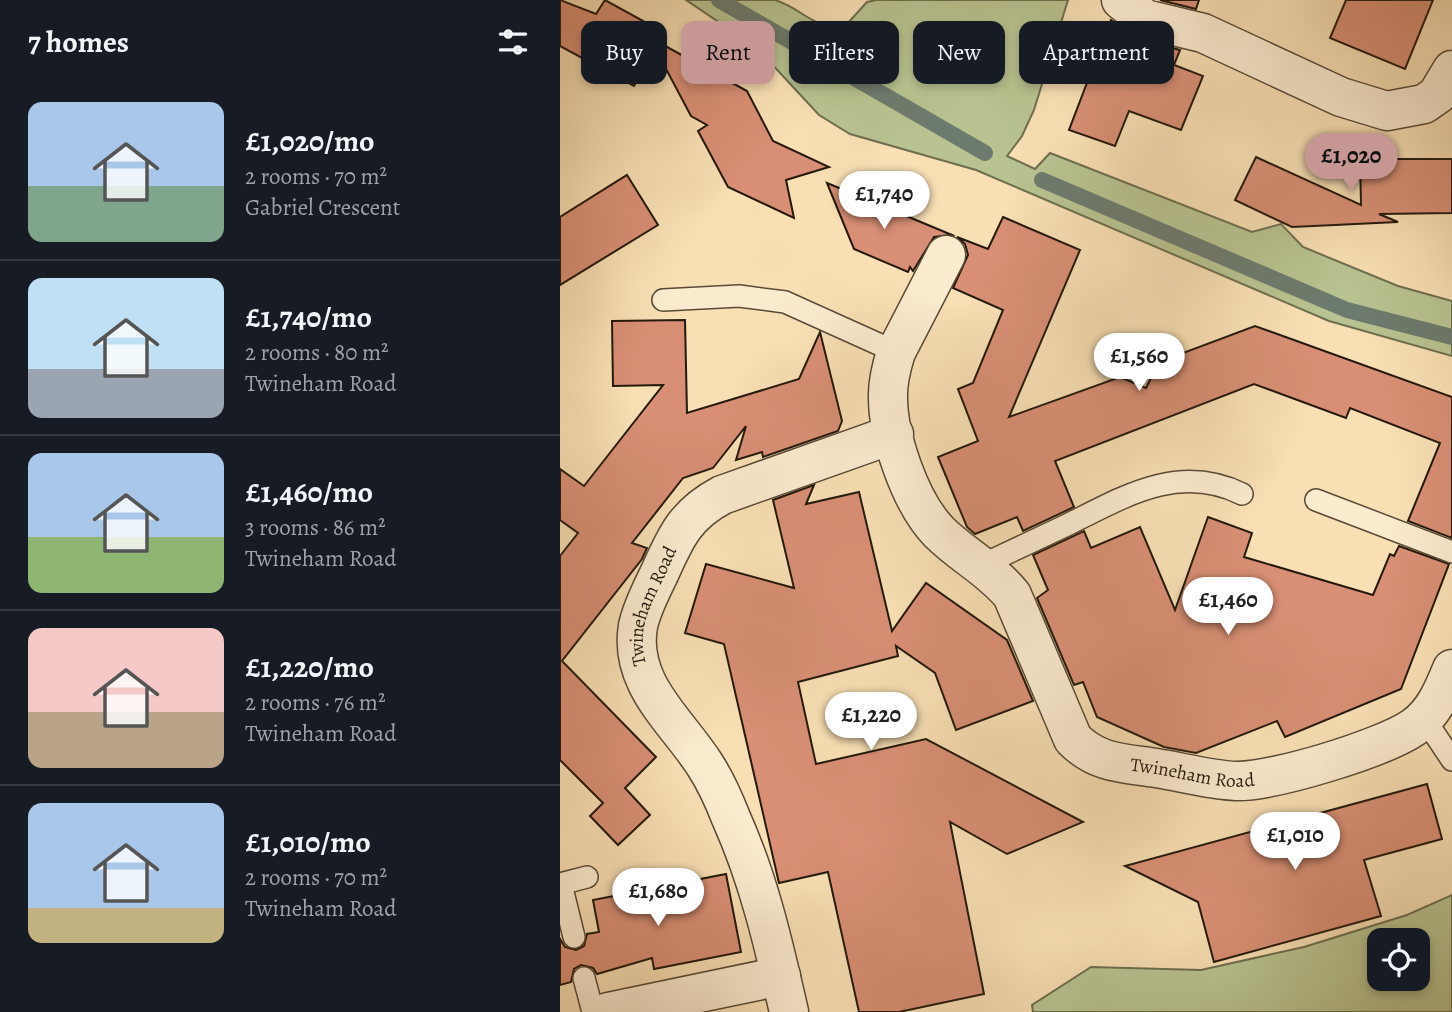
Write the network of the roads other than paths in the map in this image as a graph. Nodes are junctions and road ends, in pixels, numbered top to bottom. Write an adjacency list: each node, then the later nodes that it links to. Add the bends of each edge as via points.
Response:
1 (1121, 0): 2 (street, via 1145,19 1203,33 1341,97 1387,111 1424,104 1437,94)
2 (1452, 70)
3 (946, 255): 5 (street, Twineham Road)
4 (663, 300): 5 (lane, via 740,296 785,302)
5 (896, 352): 6 (street, Twineham Road, via 888,393)
6 (894, 434): 10 (street, Twineham Road, via 923,511); 18 (street, Twineham Road, via 702,505 691,514 668,555 638,625 644,681 719,789 753,873)
7 (1242, 494): 10 (lane, via 1213,482 1150,487 1114,498)
8 (1316, 500): 9 (lane)
9 (1452, 552)
10 (980, 566): 12 (street, Twineham Road, via 1012,595 1073,739 1085,752 1105,761 1237,781 1264,778 1366,750 1397,737)
11 (1452, 669): 12 (street, Twineham Road)
12 (1424, 718): 13 (lane)
13 (1452, 760)
14 (587, 877): 15 (lane)
15 (560, 884): 16 (lane)
16 (574, 937)
17 (584, 978): 19 (lane)
18 (785, 994): 20 (street)
19 (593, 1012)
20 (608, 1012)

